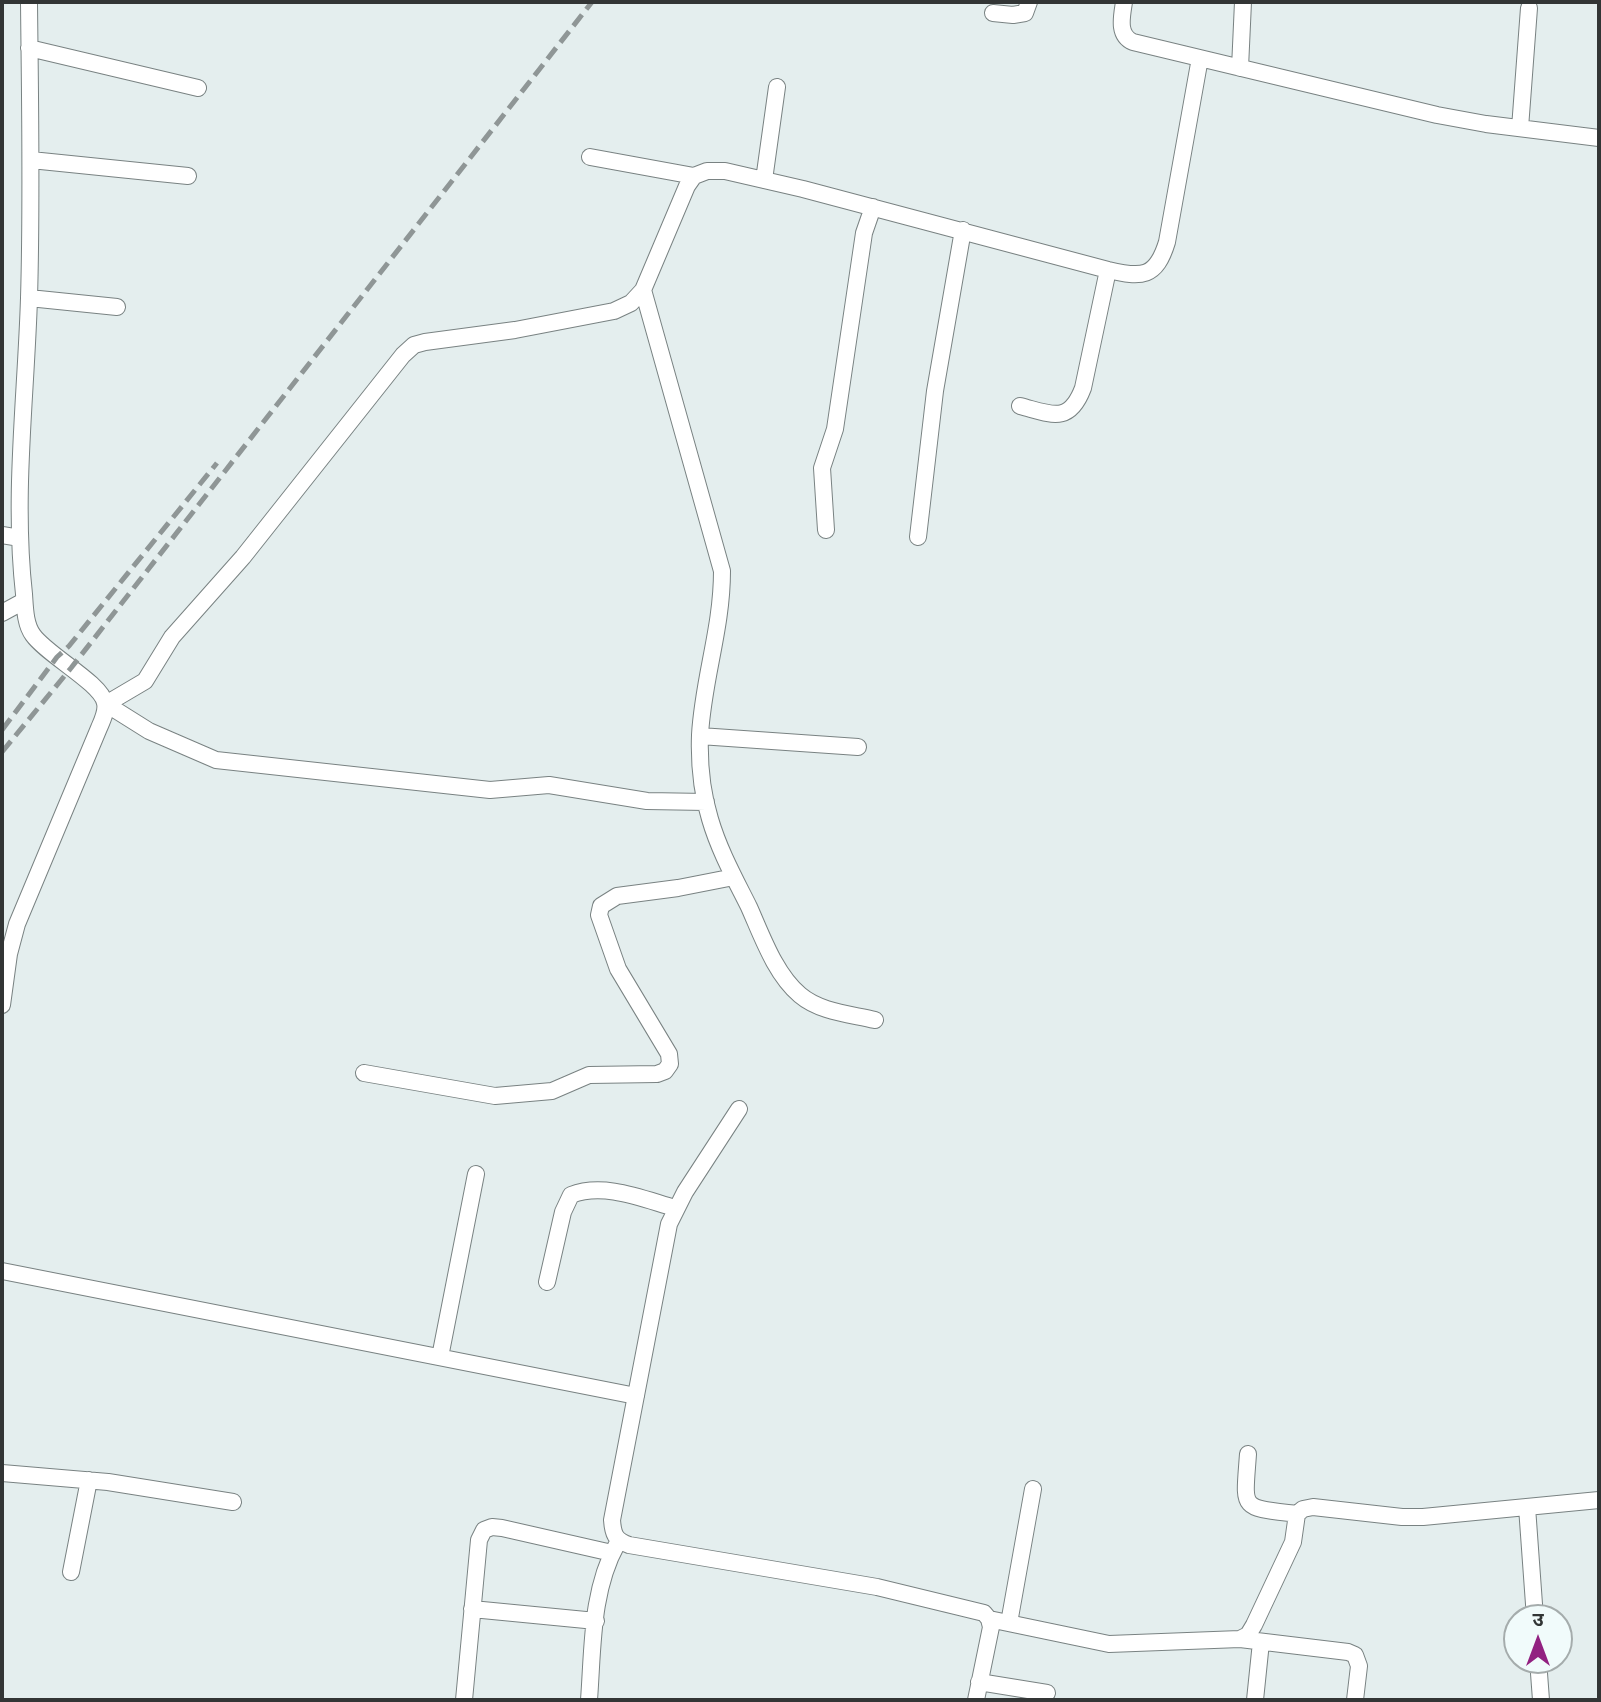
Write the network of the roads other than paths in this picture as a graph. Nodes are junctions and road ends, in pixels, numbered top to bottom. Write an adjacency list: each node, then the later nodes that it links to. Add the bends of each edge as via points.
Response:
1 (29, 2): 7 (street)
2 (1029, 2): 6 (street, via 1025,13 1019,15)
3 (1124, 2): 8 (street, via 1126,39)
4 (1243, 2): 9 (street)
5 (1529, 8): 12 (street)
6 (993, 13)
7 (29, 48): 11 (street); 15 (street)
8 (1200, 58): 9 (street); 21 (street, via 1162,258 1144,274)
9 (1240, 68): 12 (street, via 1437,115)
10 (777, 87): 18 (street)
11 (198, 88)
12 (1520, 128): 13 (street)
13 (1599, 138)
14 (590, 158): 17 (street)
15 (31, 160): 16 (street); 23 (street)
16 (188, 176)
17 (694, 176): 18 (street, via 725,171); 22 (street)
18 (764, 180): 19 (street)
19 (873, 207): 20 (street); 26 (street, via 864,233 835,429 822,468)
20 (963, 230): 21 (street); 28 (street, via 934,391)
21 (1108, 270): 25 (street, via 1076,404 1053,414)
22 (643, 290): 32 (street, via 614,311 414,345 243,557 172,637 145,681); 33 (street, via 722,571 721,611)
23 (29, 298): 24 (street); 29 (street)
24 (117, 307)
25 (1020, 406)
26 (826, 530)
27 (2, 535): 29 (street)
28 (918, 537)
29 (20, 538): 30 (street)
30 (24, 601): 31 (street); 32 (street, via 31,633 94,687)
31 (2, 613)
32 (106, 705): 35 (street, via 149,731 216,760 490,790 549,786 647,801); 37 (street, via 17,924)
33 (700, 736): 34 (street); 35 (street)
34 (858, 747)
35 (706, 802): 36 (street)
36 (734, 877): 39 (street, via 791,986 824,1008); 40 (street, via 617,896 601,906 599,915 618,969 669,1054 665,1071 589,1075 552,1091 495,1096)
37 (4, 968): 38 (street)
38 (2, 1005)
39 (875, 1020)
40 (365, 1073)
41 (739, 1109): 43 (street)
42 (476, 1174): 46 (street)
43 (675, 1208): 45 (street, via 612,1191 571,1195); 47 (street)
44 (2, 1271): 46 (street)
45 (547, 1282)
46 (440, 1357): 47 (street)
47 (636, 1396): 56 (street, via 612,1520)
48 (1248, 1454): 55 (street, via 1248,1503 1255,1509)
49 (2, 1473): 50 (street)
50 (89, 1480): 53 (street); 57 (street)
51 (1033, 1489): 62 (street)
52 (1599, 1500): 54 (street)
53 (233, 1502)
54 (1527, 1507): 55 (street, via 1412,1517 1313,1507); 58 (street)
55 (1297, 1514): 63 (street, via 1284,1562 1255,1625)
56 (615, 1547): 59 (street, via 492,1527 484,1530); 60 (street, via 629,1545 877,1587 984,1613); 61 (street, via 602,1576)
57 (71, 1572)
58 (1534, 1604)
59 (472, 1609): 61 (street); 68 (street)
60 (989, 1619): 62 (street); 66 (street)
61 (596, 1621): 69 (street)
62 (1009, 1623): 63 (street, via 1108,1644)
63 (1240, 1639): 64 (street)
64 (1261, 1642): 71 (street); 72 (street, via 1355,1655 1359,1666)
65 (1539, 1674): 73 (street)
66 (979, 1682): 67 (street); 70 (street)
67 (1047, 1693)
68 (464, 1700)
69 (589, 1700)
70 (976, 1700)
71 (1255, 1700)
72 (1355, 1700)
73 (1541, 1700)

